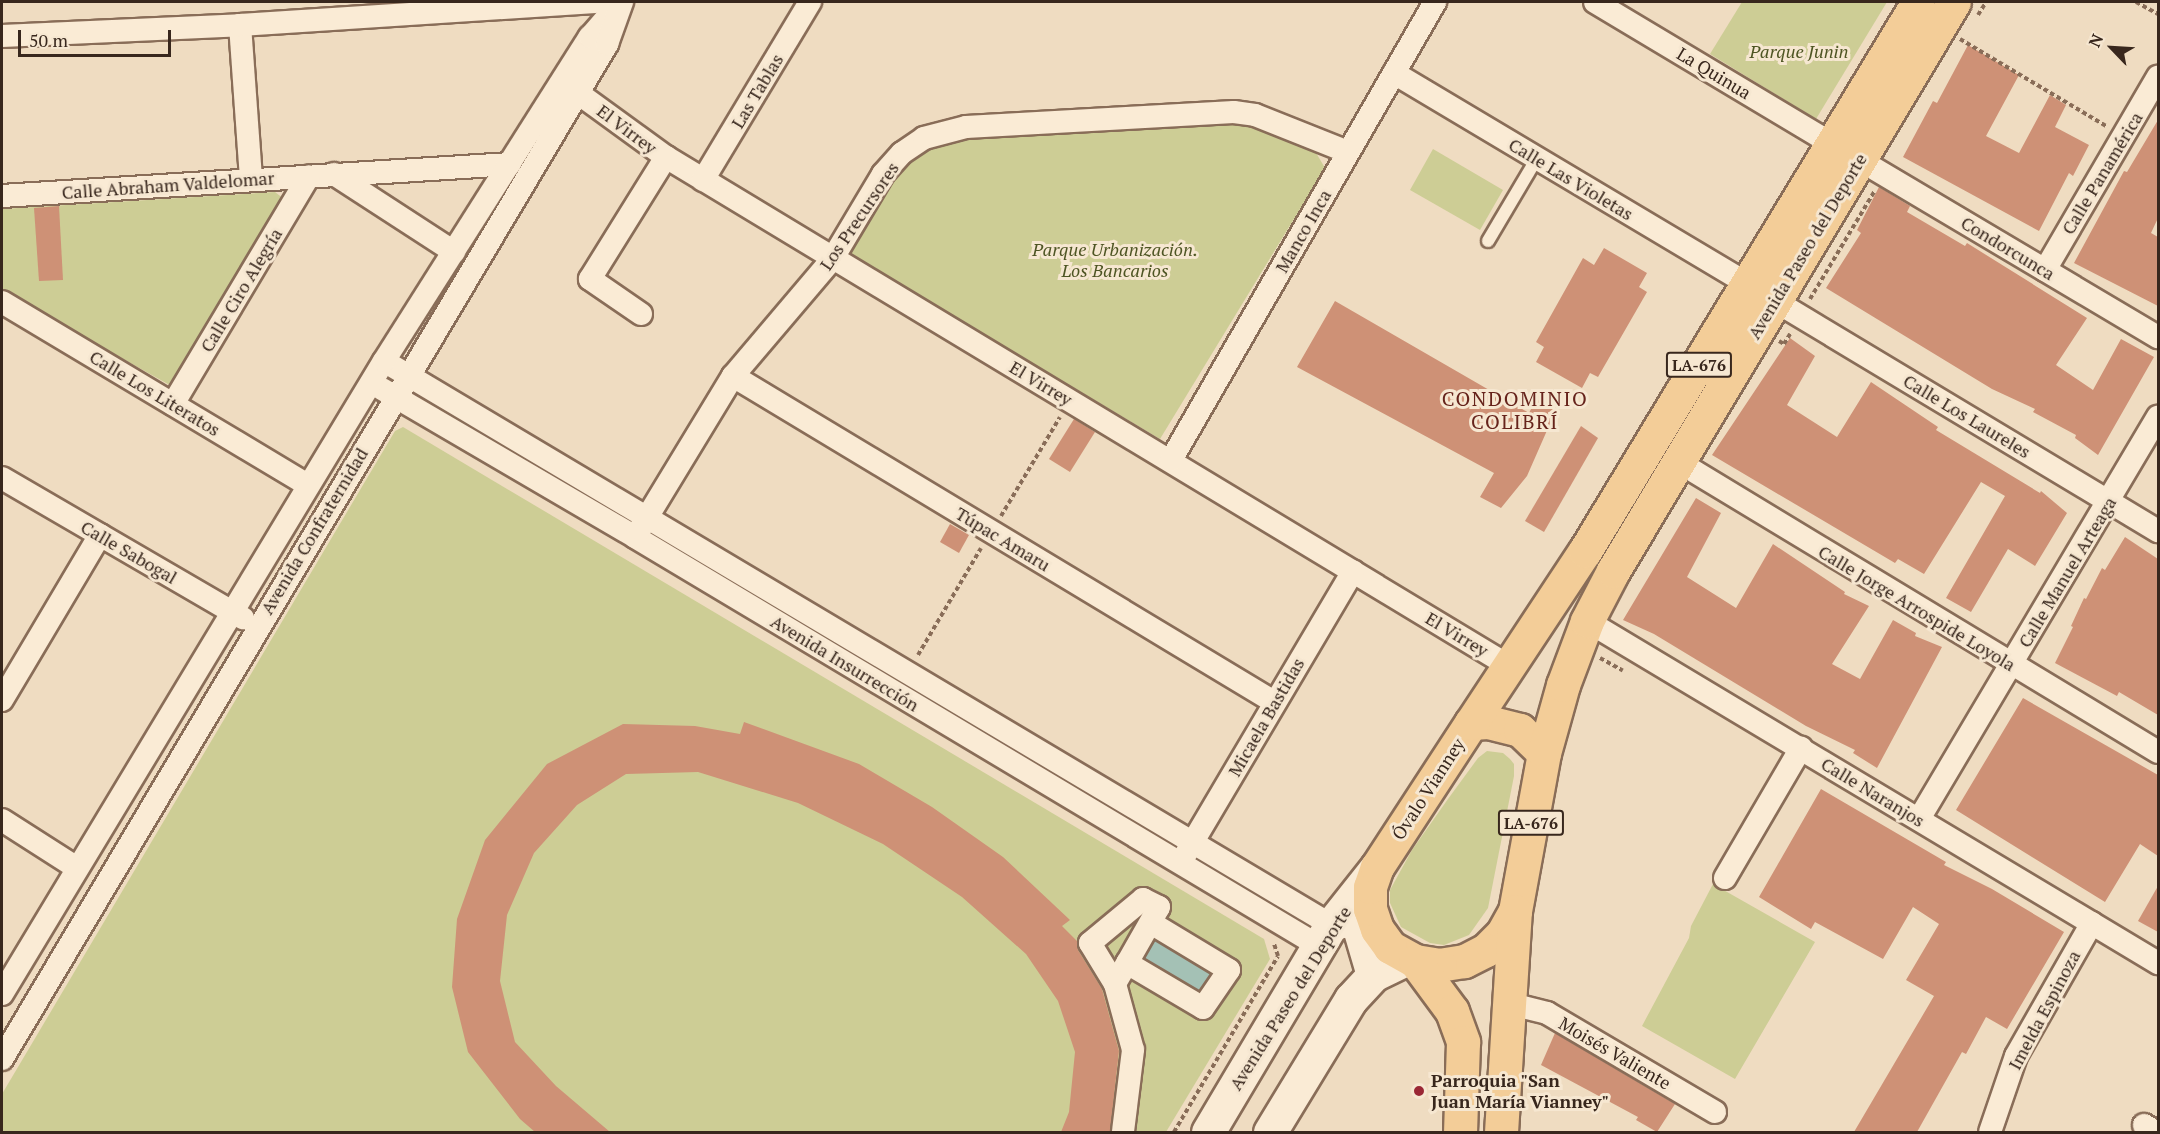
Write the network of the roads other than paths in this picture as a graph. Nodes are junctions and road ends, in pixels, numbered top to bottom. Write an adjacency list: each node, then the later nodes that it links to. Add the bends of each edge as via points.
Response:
1 (596, 2): 8 (street)
2 (621, 2): 12 (street, Avenida Confraternidad, via 607,44); 17 (street, Avenida Confraternidad, via 590,37)
3 (810, 2): 21 (street, Las Tablas)
4 (1436, 2): 10 (street, Manco Inca)
5 (1595, 2): 14 (street, La Quinua)
6 (1918, 2): 14 (main road, Avenida Paseo del Deporte / LA-676)
7 (1947, 14): 14 (main road, Avenida Paseo del Deporte / LA-676)
8 (240, 25): 9 (street); 20 (street)
9 (2, 36)
10 (1394, 73): 13 (street, Manco Inca); 16 (street, Calle Las Violetas)
11 (2158, 77): 26 (street, Calle Panamérica)
12 (578, 93): 15 (street, El Virrey); 32 (street, Avenida Confraternidad)
13 (1348, 152): 25 (street, Los Precursores, via 1256,115 1234,112 944,131 924,138 902,153 883,174); 38 (street, Manco Inca)
14 (1845, 152): 26 (street, Condorcunca); 27 (main road, Avenida Paseo del Deporte / LA-676)
15 (666, 157): 21 (street, El Virrey); 29 (street, via 590,279)
16 (1537, 158): 23 (lane); 27 (street, Calle Las Violetas)
17 (510, 164): 18 (street, Calle Abraham Valdelomar); 24 (street, Avenida Confraternidad)
18 (334, 174): 19 (street, Calle Abraham Valdelomar); 24 (street)
19 (309, 176): 20 (street, Calle Abraham Valdelomar); 36 (street, Calle Ciro Alegría)
20 (251, 180): 22 (street, Calle Abraham Valdelomar)
21 (703, 180): 25 (street, El Virrey)
22 (2, 196)
23 (1488, 241)
24 (454, 252): 31 (street, Avenida Confraternidad)
25 (833, 258): 33 (street, Los Precursores); 38 (street, El Virrey)
26 (2045, 270): 30 (street, Condorcunca)
27 (1762, 293): 39 (main road, Avenida Paseo del Deporte / LA-676); 42 (street, Calle Los Laureles); 52 (main road, Avenida Paseo del Deporte / LA-676)
28 (2, 302): 36 (street, Calle Los Literatos)
29 (640, 314)
30 (2158, 337)
31 (384, 361): 32 (street, Avenida Insurrección); 34 (street, Avenida Confraternidad)
32 (408, 375): 35 (street, Avenida Confraternidad); 43 (street, Avenida Insurrección)
33 (733, 376): 43 (street, Los Precursores); 54 (street, Túpac Amaru)
34 (370, 382): 35 (street, Avenida Insurrección); 41 (street, Avenida Confraternidad)
35 (395, 397): 46 (street, Avenida Insurrección); 50 (street, Avenida Confraternidad)
36 (173, 404): 41 (street, Calle Los Literatos)
37 (2158, 417): 42 (street, Calle Manuel Arteaga)
38 (1171, 460): 47 (street, El Virrey)
39 (1677, 461): 49 (main road, Avenida Paseo del Deporte / LA-676); 51 (street, Calle Jorge Arrospide Loyola)
40 (2, 478): 45 (street, Calle Sabogal)
41 (308, 485): 48 (street, Avenida Confraternidad)
42 (2109, 501): 44 (street, Calle Los Laureles); 51 (street, Calle Manuel Arteaga)
43 (647, 516): 46 (street, Los Precursores); 61 (street, Avenida Insurrección)
44 (2158, 531)
45 (100, 535): 48 (street, Calle Sabogal); 53 (street)
46 (635, 537): 62 (street, Avenida Insurrección)
47 (1353, 571): 52 (street, El Virrey); 54 (street, Micaela Bastidas)
48 (231, 612): 50 (street, Calle Sabogal); 64 (street, Avenida Confraternidad)
49 (1587, 621): 56 (street, Calle Naranjos); 58 (main road, Avenida Paseo del Deporte / LA-676)
50 (257, 626): 77 (street, Avenida Confraternidad)
51 (2011, 665): 57 (street, Calle Jorge Arrospide Loyola); 59 (street, Calle Manuel Arteaga)
52 (1509, 666): 55 (main road, Avenida Paseo del Deporte / LA-676)
53 (2, 700)
54 (1274, 702): 61 (street, Micaela Bastidas)
55 (1471, 723): 58 (main road, Óvalo Vianney, via 1504,724 1520,730); 63 (main road, Óvalo Vianney / LA-676)
56 (1801, 748): 59 (street, Calle Naranjos); 65 (street)
57 (2158, 752)
58 (1544, 753): 66 (main road, LA-676)
59 (1919, 819): 68 (street, Calle Naranjos)
60 (2, 820): 64 (street)
61 (1192, 844): 62 (street, Micaela Bastidas); 69 (street, Avenida Insurrección)
62 (1181, 864): 69 (street, Avenida Insurrección)
63 (1377, 867): 69 (main road, Avenida Paseo del Deporte); 70 (main road, Óvalo Vianney / LA-676, via 1370,888 1370,909 1377,930 1390,947)
64 (77, 868): 75 (street, Avenida Confraternidad)
65 (1725, 878)
66 (1515, 911): 70 (main road, LA-676, via 1492,944 1464,961 1440,964); 76 (main road, LA-676)
67 (1151, 923): 71 (street); 71 (street, via 1229,970 1203,1008); 74 (street, via 1159,908 1143,898 1090,944)
68 (2092, 923): 72 (street, Calle Naranjos); 85 (street, Imelda Espinoza, via 2016,1056)
69 (1325, 935): 73 (main road, via 1343,920 1358,924); 81 (main road, Avenida Paseo del Deporte)
70 (1412, 960): 73 (main road); 83 (main road, LA-676, via 1452,1011 1463,1042)
71 (1127, 963): 74 (street)
72 (2158, 963)
73 (1373, 975): 82 (main road, via 1351,999)
74 (1116, 984): 80 (street, via 1134,1050)
75 (2, 991): 77 (street)
76 (1511, 1004): 79 (street, Moisés Valiente, via 1548,1013); 84 (main road, LA-676)
77 (33, 1005): 78 (street, Avenida Confraternidad)
78 (2, 1059)
79 (1715, 1112)
80 (1123, 1132)
81 (1208, 1132)
82 (1270, 1132)
83 (1461, 1132)
84 (1501, 1132)
85 (1990, 1132)

